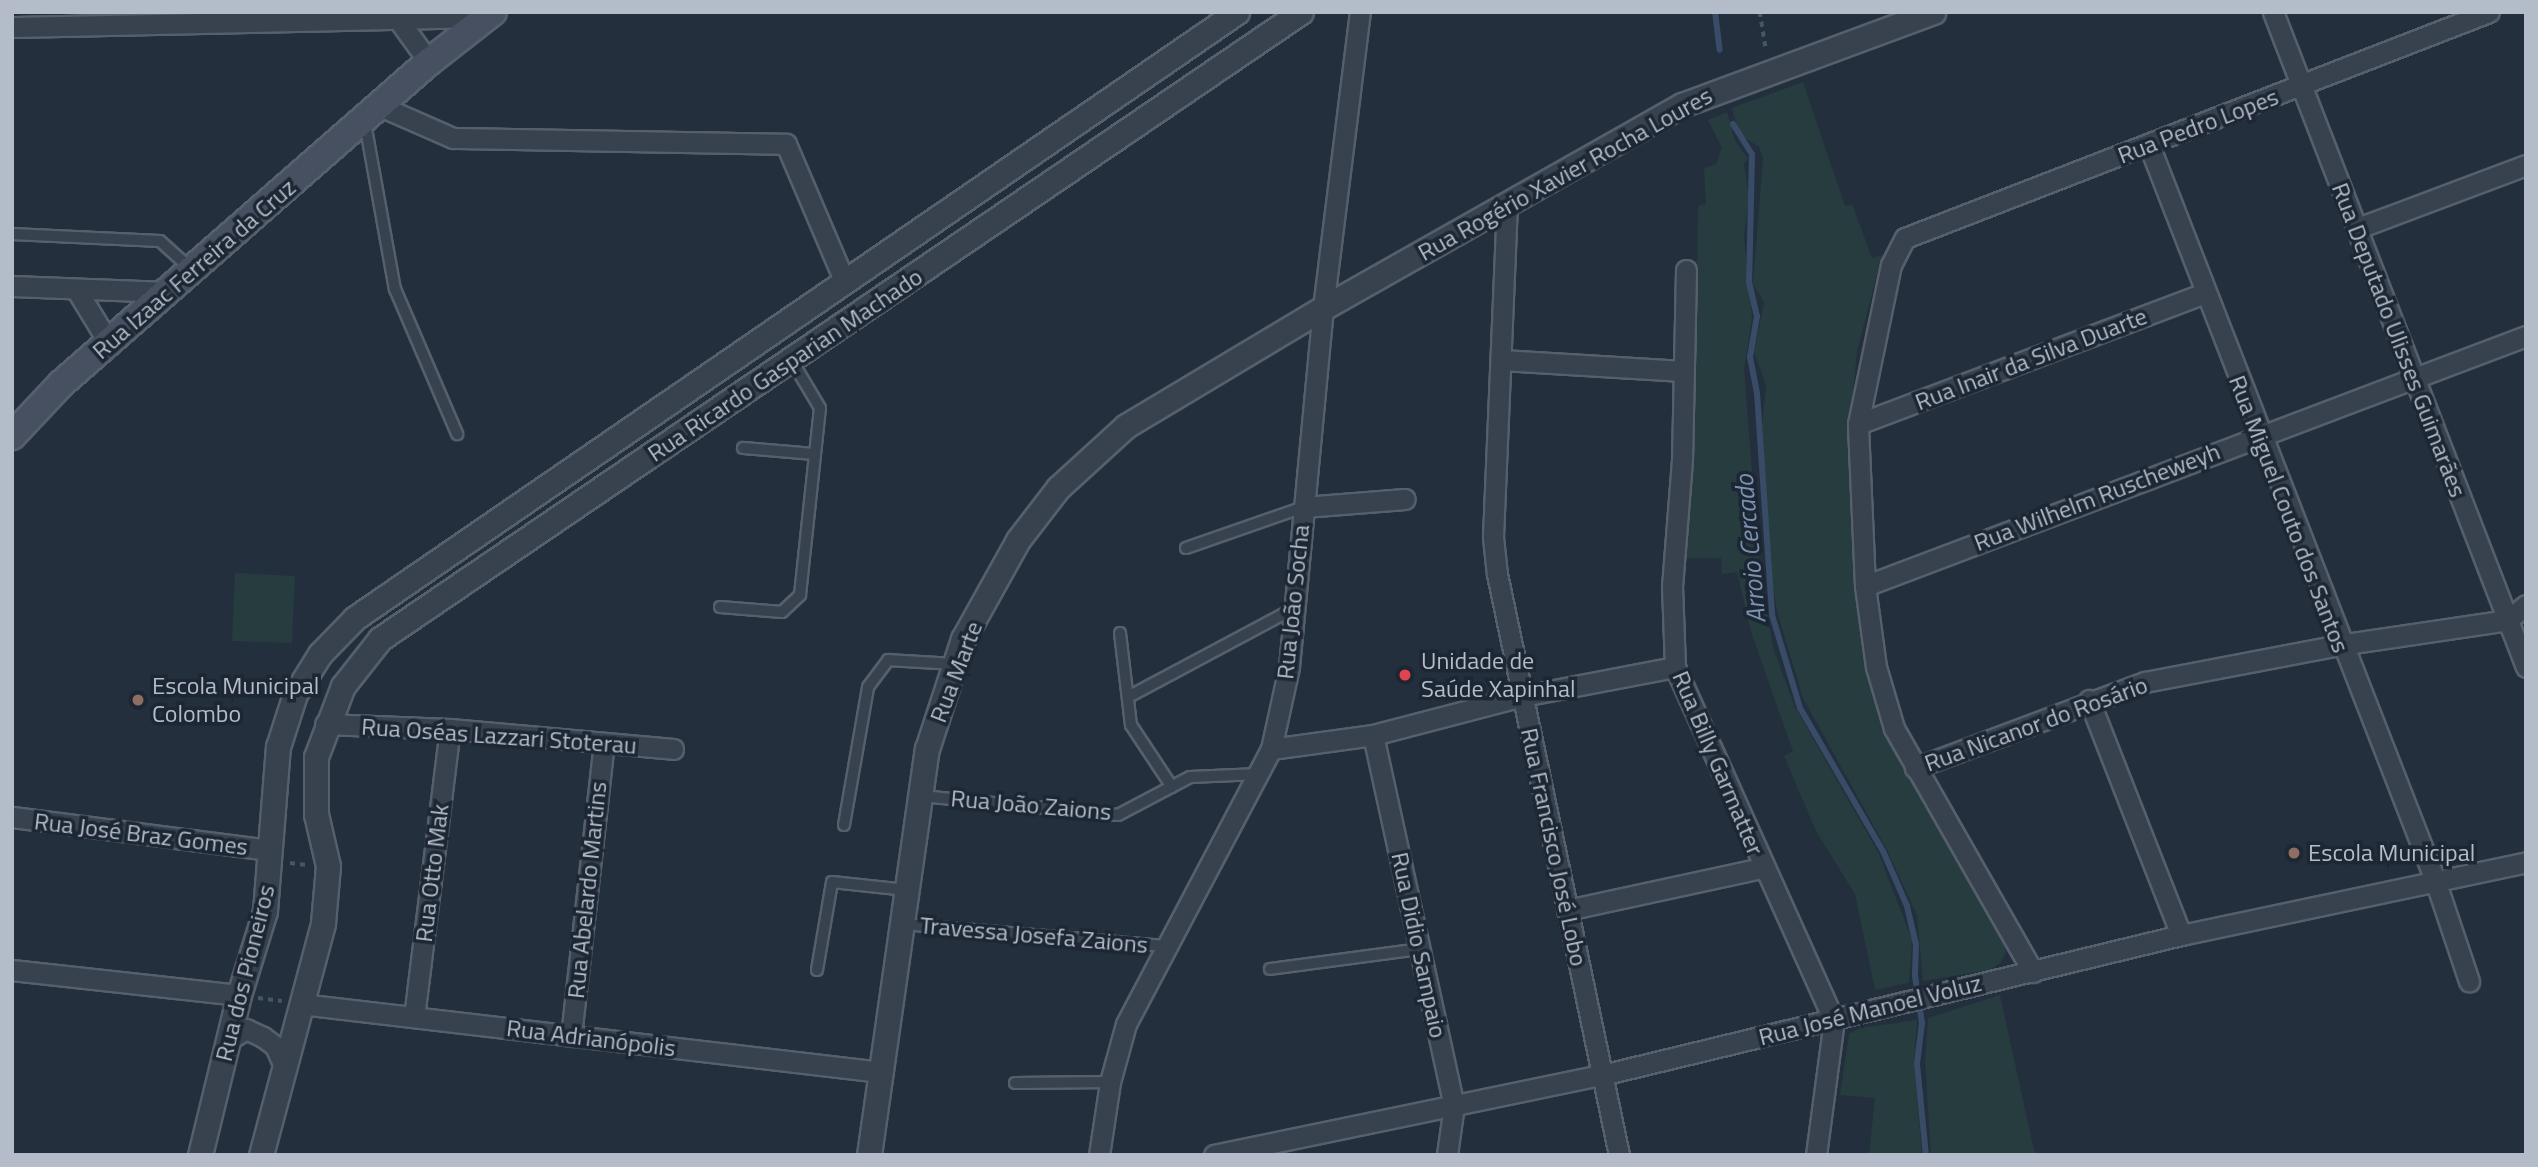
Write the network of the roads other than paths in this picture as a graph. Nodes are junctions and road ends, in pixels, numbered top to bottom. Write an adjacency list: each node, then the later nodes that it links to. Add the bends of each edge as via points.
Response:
1 (1237, 12): 20 (street, Rua Ricardo Gasparian Machado)
2 (1301, 12): 29 (street, Rua Ricardo Gasparian Machado)
3 (1360, 12): 25 (street, Rua João Socha)
4 (1933, 12): 15 (street, Rua Rogério Xavier Rocha Loures, via 1682,105)
5 (2273, 12): 11 (street, Rua Deputado Ulisses Guimarães)
6 (2489, 12): 11 (street, Rua Pedro Lopes)
7 (490, 15): 8 (street); 10 (main road, Rua Izaac Ferreira da Cruz)
8 (400, 22): 9 (street); 10 (street)
9 (12, 27)
10 (429, 62): 12 (main road, Rua Izaac Ferreira da Cruz)
11 (2302, 86): 13 (street, Rua Pedro Lopes); 16 (street, Rua Deputado Ulisses Guimarães)
12 (372, 112): 19 (main road, Rua Izaac Ferreira da Cruz); 20 (street, via 453,138 786,144); 33 (lane, via 395,289)
13 (2149, 145): 24 (street, Rua Miguel Couto dos Santos); 32 (street, Rua Pedro Lopes, via 1905,238 1881,298)
14 (2526, 165): 16 (street)
15 (1507, 203): 25 (street, Rua Rogério Xavier Rocha Loures); 28 (street, Rua Francisco José Lobo)
16 (2358, 228): 31 (street, Rua Deputado Ulisses Guimarães)
17 (12, 234): 19 (lane, via 160,241)
18 (1686, 270): 30 (street, Rua Billy Garmatter)
19 (193, 271): 23 (main road, Rua Izaac Ferreira da Cruz)
20 (845, 282): 58 (street, Rua Ricardo Gasparian Machado, via 355,618 320,654 295,694)
21 (12, 286): 22 (street)
22 (76, 289): 23 (street); 27 (street)
23 (167, 292): 27 (main road, Rua Izaac Ferreira da Cruz)
24 (2205, 293): 32 (street, Rua Inair da Silva Duarte); 34 (street, Rua Miguel Couto dos Santos)
25 (1324, 308): 39 (street, Rua João Socha); 48 (street, Rua Marte, via 1126,426 1058,488 1018,540 963,639)
26 (2526, 336): 31 (street, Rua Wilhelm Ruscheweyh)
27 (109, 343): 35 (main road, Rua Izaac Ferreira da Cruz, via 61,384)
28 (1503, 360): 30 (street); 52 (street, Rua Francisco José Lobo, via 1493,537)
29 (792, 361): 37 (lane, via 820,408); 54 (street, Rua Ricardo Gasparian Machado, via 380,639 343,686)
30 (1682, 371): 49 (street, Rua Billy Garmatter, via 1682,460 1672,586)
31 (2412, 379): 34 (street, Rua Wilhelm Ruscheweyh); 45 (street, Rua Deputado Ulisses Guimarães)
32 (1857, 424): 41 (street)
33 (457, 434)
34 (2258, 435): 41 (street, Rua Wilhelm Ruscheweyh); 47 (street, Rua Miguel Couto dos Santos)
35 (12, 436)
36 (743, 448): 37 (lane)
37 (815, 454): 43 (lane, via 800,595 782,612)
38 (1405, 499): 39 (street)
39 (1304, 506): 40 (lane); 44 (street, Rua João Socha)
40 (1186, 548)
41 (1865, 586): 61 (street, via 1876,667 1894,728)
42 (2526, 605): 45 (street)
43 (720, 607)
44 (1294, 608): 51 (lane); 60 (street, Rua João Socha, via 1289,667)
45 (2508, 620): 47 (street, Rua Nicanor do Rosário); 50 (street, Rua Deputado Ulisses Guimarães)
46 (1120, 633): 51 (lane)
47 (2339, 645): 53 (street, Rua Nicanor do Rosário, via 2145,682); 70 (street, Rua Miguel Couto dos Santos)
48 (955, 664): 64 (street, Rua Marte, via 927,749); 66 (lane, via 888,660 868,687)
49 (1675, 667): 52 (street); 69 (street, Rua Billy Garmatter)
50 (2526, 667)
51 (1130, 696): 63 (lane, via 1131,725)
52 (1523, 696): 56 (street); 72 (street, Rua Francisco José Lobo)
53 (2088, 700): 61 (street, Rua Nicanor do Rosário); 74 (street)
54 (325, 724): 55 (street, Rua Oséas Lazzari Stoterau); 83 (street, Rua Ricardo Gasparian Machado, via 316,757 316,814 328,866 323,923)
55 (450, 729): 57 (street, Rua Oséas Lazzari Stoterau); 84 (street, Rua Otto Mak)
56 (1373, 735): 60 (street); 76 (street, Rua Didio Sampaio)
57 (604, 743): 59 (street, Rua Oséas Lazzari Stoterau); 86 (street, Rua Abelardo Martins)
58 (278, 747): 67 (street, Rua dos Pioneiros)
59 (673, 749)
60 (1271, 749): 62 (street, Rua João Socha)
61 (1914, 768): 80 (street)
62 (1259, 774): 63 (lane, Rua João Zaions, via 1190,778); 75 (street, Rua João Socha)
63 (1171, 787): 64 (lane, Rua João Zaions, via 1118,816)
64 (921, 796): 71 (street, Rua Marte)
65 (12, 817): 67 (street, Rua José Braz Gomes)
66 (844, 825)
67 (271, 856): 82 (street, Rua dos Pioneiros, via 265,911)
68 (2526, 862): 70 (street, Rua José Manoel Voluz)
69 (1762, 868): 72 (street); 85 (street, Rua Billy Garmatter)
70 (2435, 880): 74 (street, Rua José Manoel Voluz); 81 (street, Rua Miguel Couto dos Santos)
71 (907, 890): 73 (street, Rua Marte); 79 (lane, via 832,881)
72 (1567, 909): 90 (street, Rua Francisco José Lobo)
73 (902, 924): 75 (lane, Travessa Josefa Zaions); 89 (street, Rua Marte)
74 (2181, 935): 80 (street, Rua José Manoel Voluz)
75 (1166, 946): 91 (street, Rua João Socha, via 1126,1024)
76 (1420, 949): 77 (lane); 93 (street, Rua Didio Sampaio)
77 (1270, 969)
78 (12, 970): 82 (street)
79 (817, 970)
80 (2033, 972): 85 (street, Rua José Manoel Voluz)
81 (2469, 981)
82 (239, 995): 87 (street, Rua dos Pioneiros)
83 (301, 1004): 84 (street, Rua Adrianópolis); 88 (street)
84 (414, 1017): 86 (street, Rua Adrianópolis)
85 (1834, 1020): 90 (street, Rua José Manoel Voluz); 101 (street)
86 (571, 1036): 89 (street, Rua Adrianópolis)
87 (228, 1040): 88 (street, via 246,1029 263,1037 275,1046); 94 (street, Rua dos Pioneiros)
88 (285, 1068): 95 (street)
89 (881, 1072): 96 (street, Rua Marte)
90 (1602, 1075): 93 (street, Rua José Manoel Voluz); 100 (street, Rua Francisco José Lobo)
91 (1110, 1082): 92 (lane); 97 (street, Rua João Socha)
92 (1015, 1083)
93 (1454, 1105): 98 (street, Rua José Manoel Voluz); 99 (street, Rua Didio Sampaio)
94 (200, 1155)
95 (261, 1155)
96 (869, 1155)
97 (1099, 1155)
98 (1214, 1155)
99 (1447, 1155)
100 (1619, 1155)
101 (1816, 1155)

